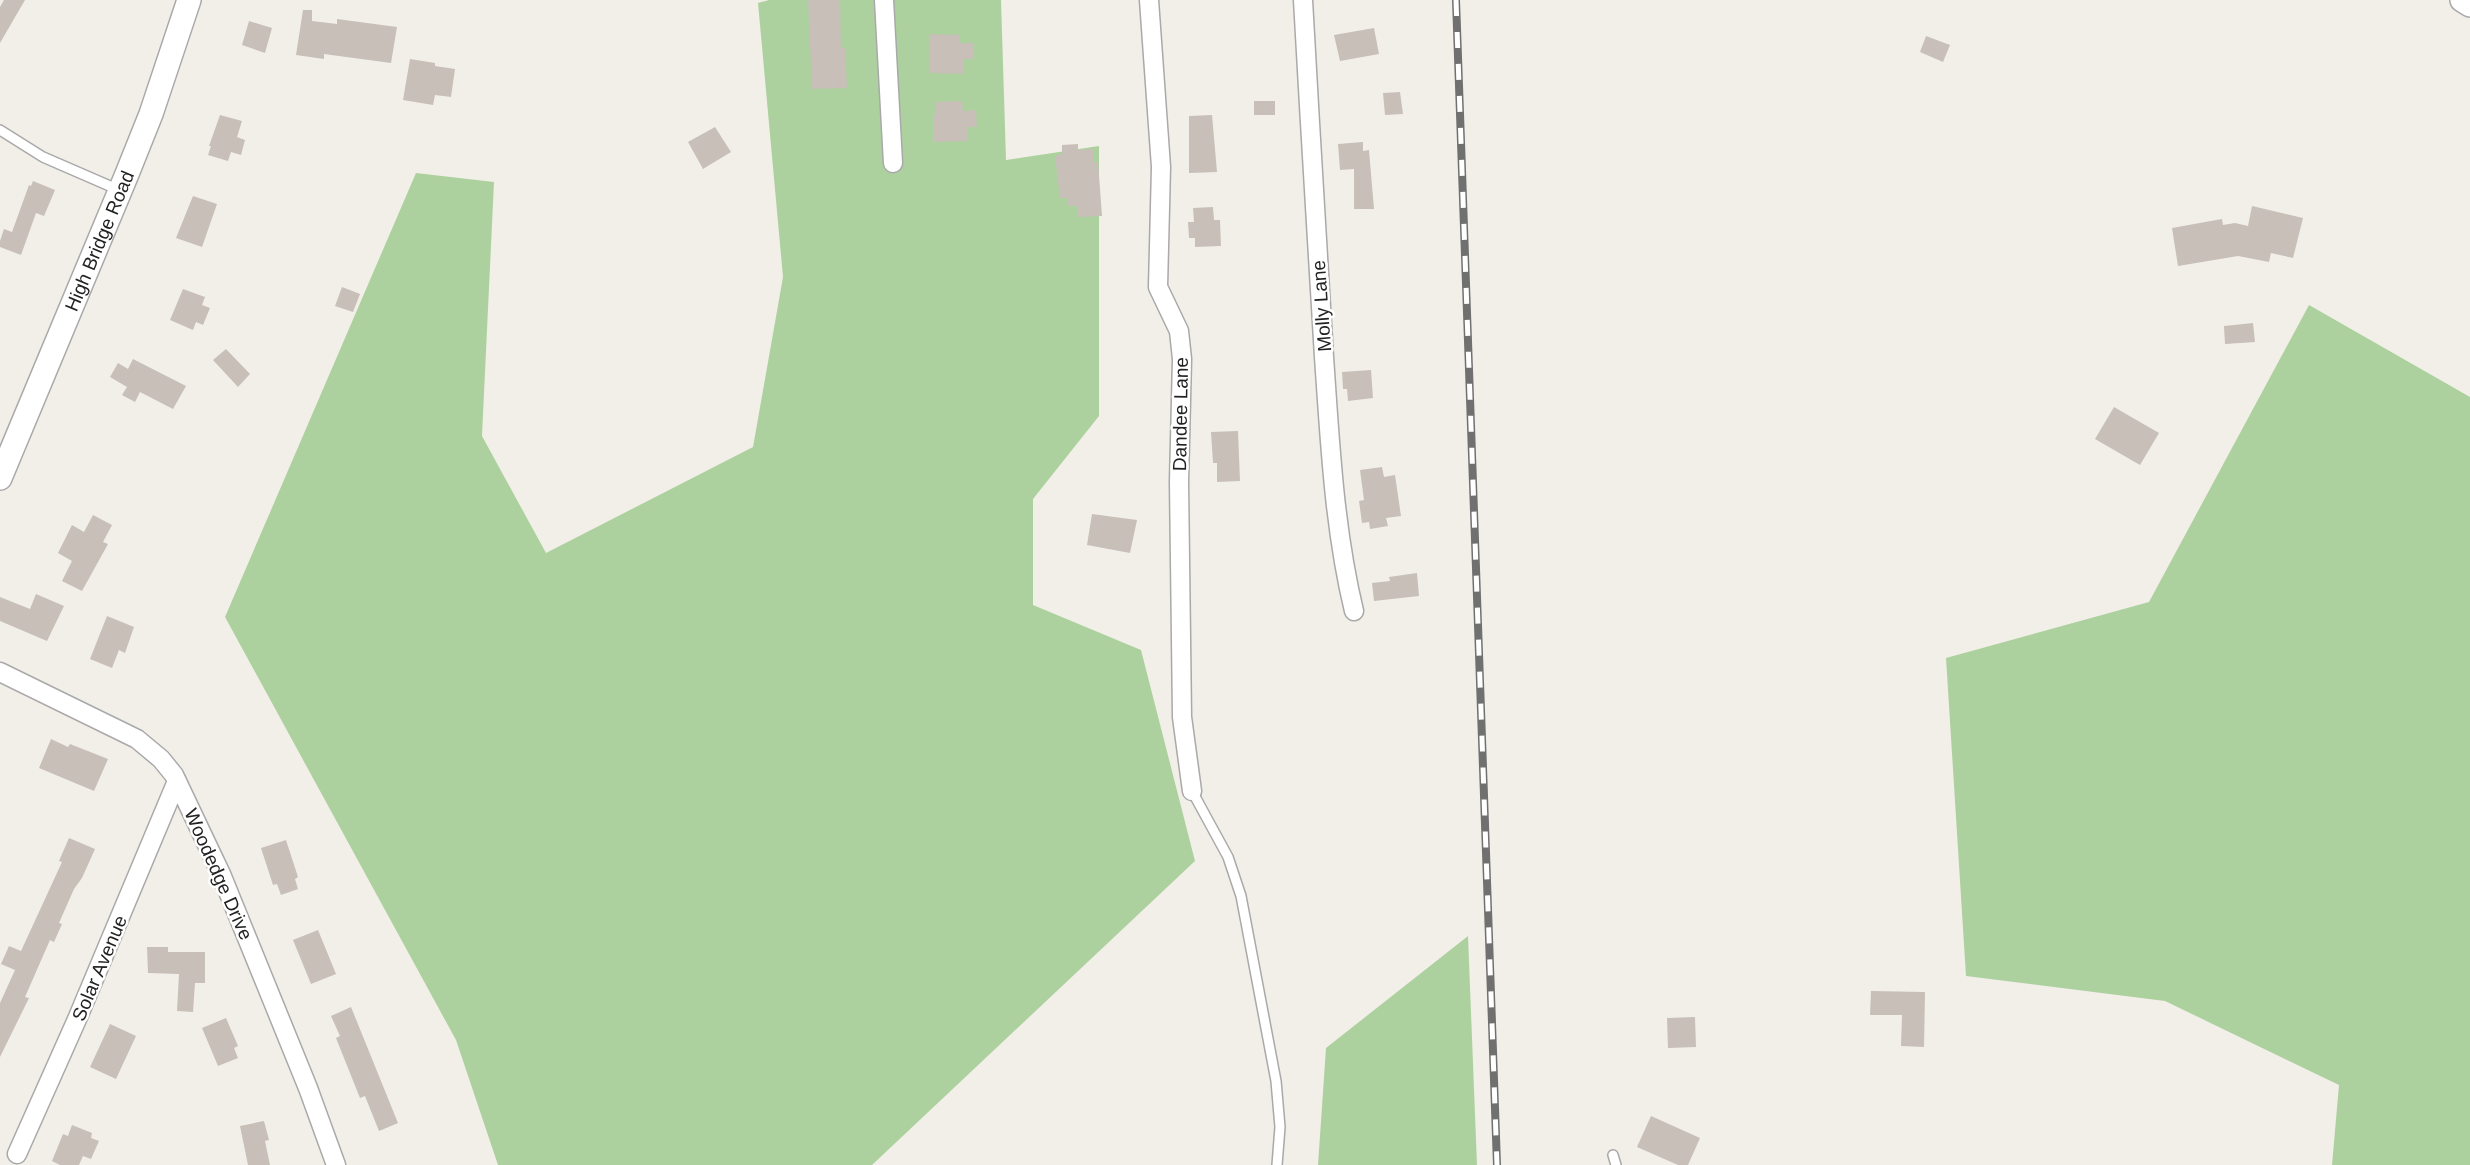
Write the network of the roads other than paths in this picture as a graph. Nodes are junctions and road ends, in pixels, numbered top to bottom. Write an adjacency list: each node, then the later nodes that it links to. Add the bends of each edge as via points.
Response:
1 (189, 0): 9 (street, High Bridge Road)
2 (884, 0): 8 (street)
3 (1149, 0): 14 (street, Dandee Lane, via 1161,167 1158,287 1179,331 1182,359 1182,717)
4 (1303, 0): 11 (street, Molly Lane, via 1333,471)
5 (2462, 0): 6 (street)
6 (2470, 5)
7 (0, 130): 9 (lane, via 43,157)
8 (893, 163)
9 (120, 191): 10 (street, High Bridge Road)
10 (0, 478)
11 (1354, 611)
12 (0, 672): 13 (street, Woodedge Drive, via 137,739 161,759)
13 (177, 781): 15 (street, Solar Avenue); 17 (street, Woodedge Drive, via 221,874)
14 (1192, 791): 18 (lane, via 1228,857 1241,896 1276,1081)
15 (17, 1154)
16 (1613, 1155): 19 (lane)
17 (336, 1165)
18 (1277, 1165)
19 (1616, 1165)

